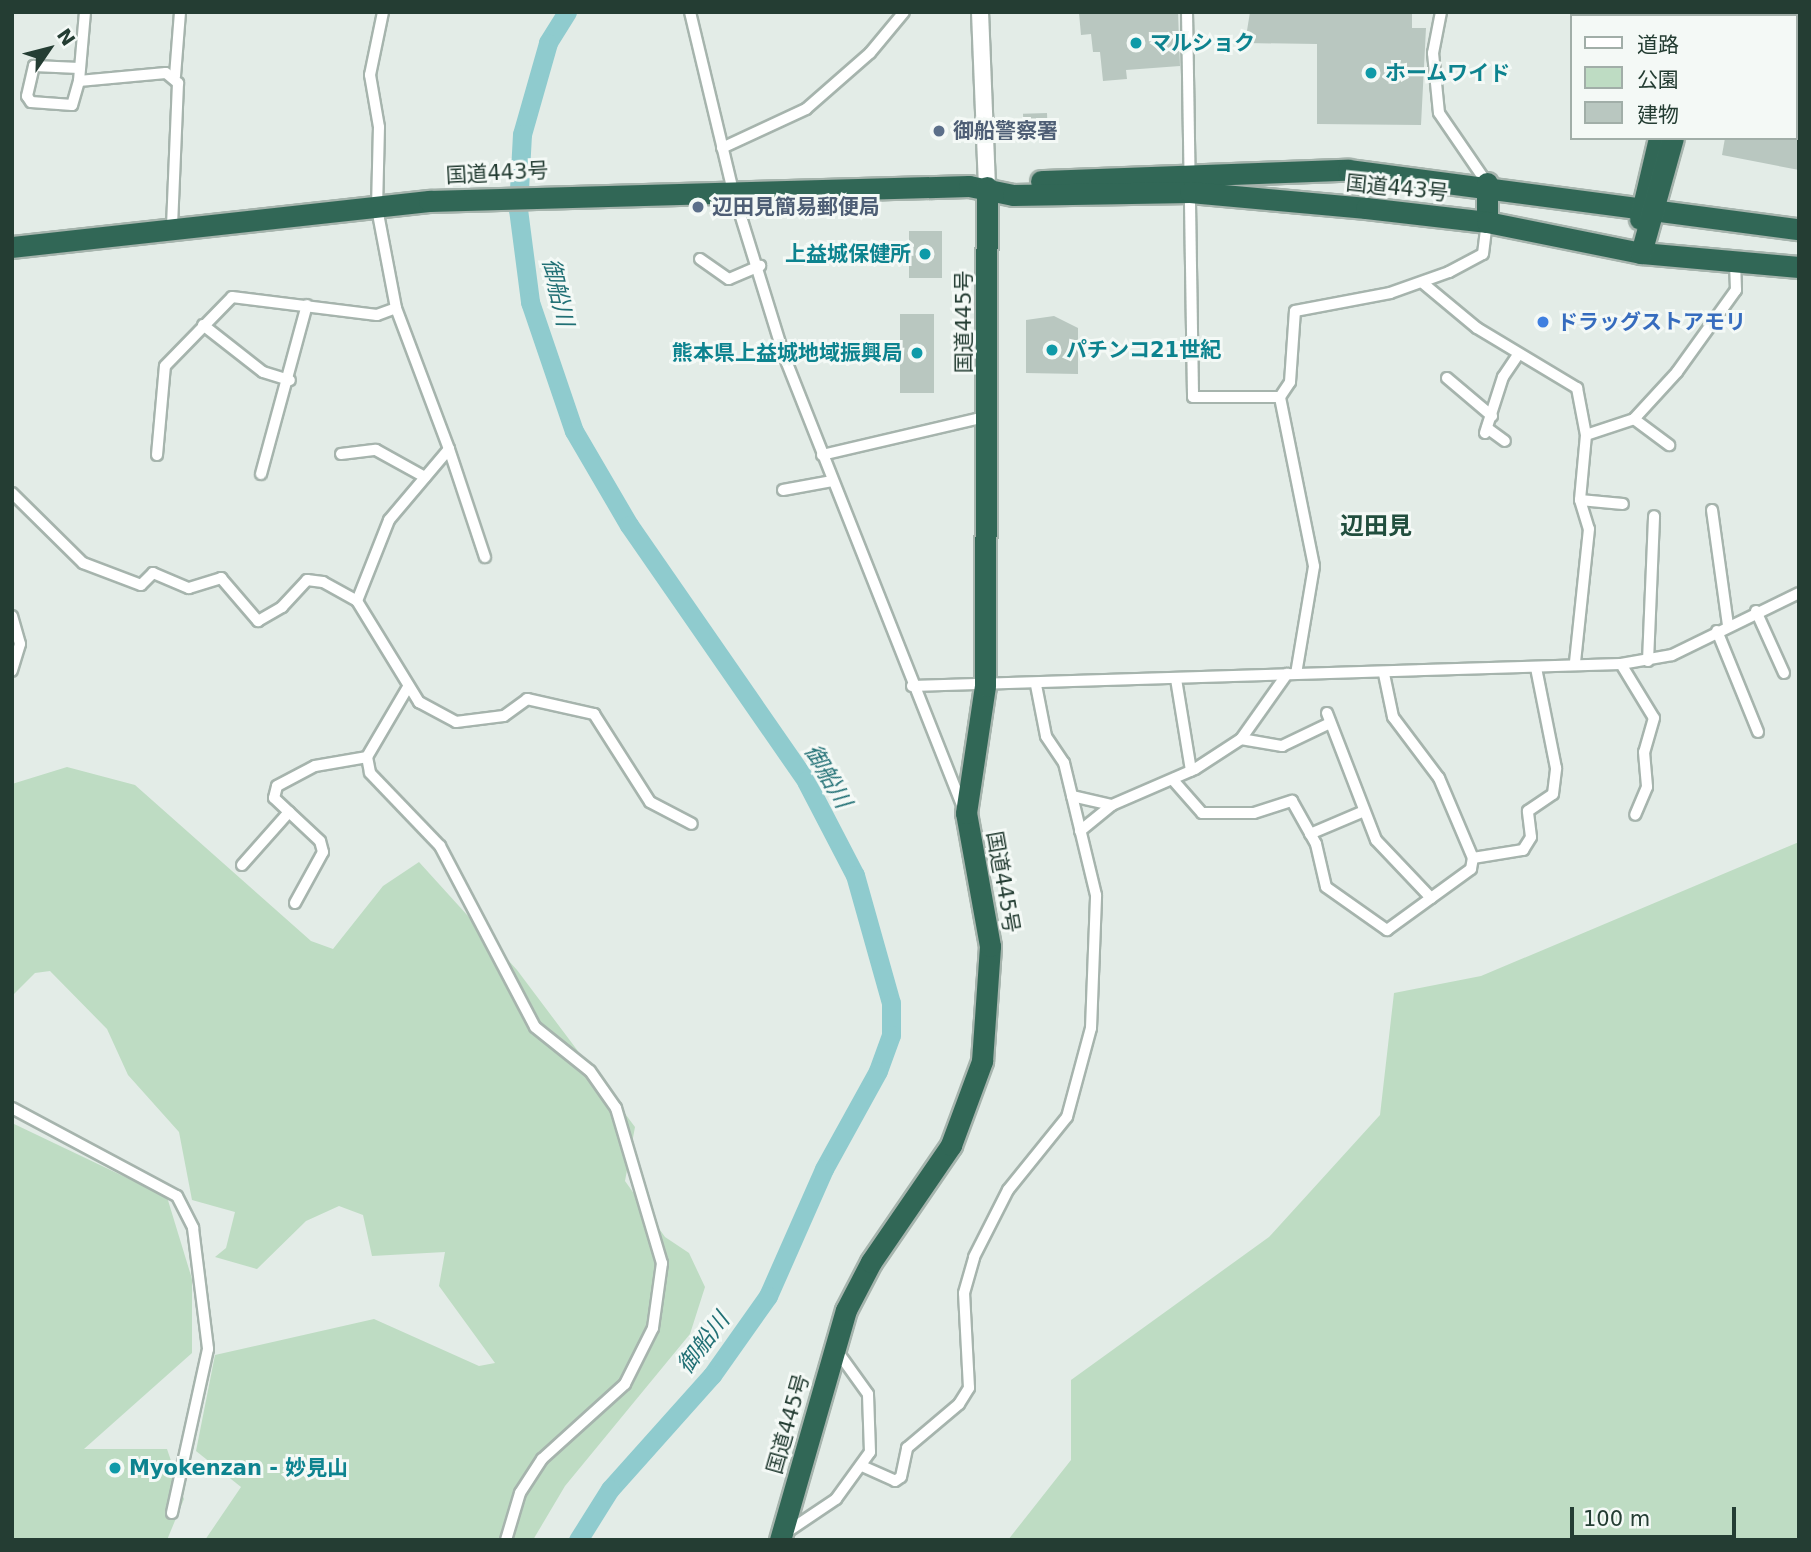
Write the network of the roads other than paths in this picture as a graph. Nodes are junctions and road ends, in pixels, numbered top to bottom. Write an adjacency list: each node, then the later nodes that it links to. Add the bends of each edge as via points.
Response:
1 (85, 12): 9 (street)
2 (180, 12): 10 (street)
3 (383, 12): 20 (street, via 370,75 379,127)
4 (904, 12): 14 (street, via 870,53 806,109)
5 (981, 12): 17 (street)
6 (1187, 12): 15 (street)
7 (1441, 12): 16 (street, via 1433,53 1439,113)
8 (692, 13): 14 (street)
9 (79, 68): 11 (street); 11 (street, via 34,66 27,96 31,102 72,104)
10 (175, 76): 11 (street); 22 (street)
11 (79, 80)
12 (1659, 140): 19 (highway)
13 (1672, 140): 19 (highway)
14 (722, 148): 18 (street)
15 (1190, 182): 16 (highway, 国道443号, via 1348,170); 17 (highway, 国道443号); 21 (highway, 国道443号); 37 (street, via 1193,397)
16 (1487, 183): 19 (highway, 国道443号); 21 (highway)
17 (987, 187): 18 (highway, 国道443号); 38 (highway, 国道445号)
18 (733, 191): 20 (highway, 国道443号, via 429,201); 28 (street)
19 (1649, 207): 23 (highway, 国道443号); 25 (highway)
20 (377, 208): 22 (highway, 国道443号); 32 (street)
21 (1487, 222): 25 (highway, 国道443号); 30 (street, via 1483,254)
22 (172, 229): 24 (highway, 国道443号)
23 (1797, 229): 29 (highway)
24 (12, 247)
25 (1641, 253): 27 (highway, 国道443号)
26 (700, 259): 28 (street, via 729,279)
27 (1735, 264): 29 (highway, 国道443号); 40 (street, via 1736,290 1678,372)
28 (760, 267): 47 (street)
29 (1796, 267)
30 (1424, 284): 34 (street); 37 (street, via 1298,308 1290,382)
31 (307, 305): 32 (street, via 377,314); 33 (street, via 238,295); 36 (street)
32 (396, 308): 44 (street)
33 (203, 325): 36 (street, via 263,372); 46 (street, via 164,366)
34 (1518, 355): 39 (street, via 1503,377); 41 (street, via 1570,379)
35 (1447, 378): 39 (street)
36 (290, 380): 48 (street)
37 (1280, 397): 70 (street, via 1314,566)
38 (989, 415): 47 (street); 75 (highway, 国道445号)
39 (1492, 416): 42 (street, via 1486,431)
40 (1634, 419): 41 (street); 43 (street)
41 (1586, 435): 53 (street)
42 (1505, 440)
43 (1669, 445)
44 (449, 449): 49 (street); 57 (street)
45 (341, 454): 49 (street, via 376,450)
46 (157, 455)
47 (822, 455): 50 (street)
48 (261, 474)
49 (425, 477): 59 (street, via 389,520)
50 (832, 481): 51 (street); 74 (street)
51 (783, 490)
52 (12, 493): 59 (street, via 83,564 141,585 152,573 189,588 221,578 258,621 282,607 307,580)
53 (1580, 500): 54 (street); 65 (street, via 1589,529)
54 (1623, 504)
55 (1712, 510): 62 (street)
56 (1654, 516): 64 (street)
57 (485, 557)
58 (1799, 593): 60 (street)
59 (357, 601): 76 (street)
60 (1756, 611): 62 (street); 69 (street)
61 (12, 616): 68 (street, via 20,644)
62 (1728, 625): 63 (street)
63 (1717, 631): 64 (street); 77 (street)
64 (1648, 661): 66 (street)
65 (1576, 663): 66 (street); 67 (street)
66 (1621, 664): 87 (street, via 1654,718 1644,752 1647,787)
67 (1536, 668): 71 (street); 91 (street, via 1555,742 1553,794 1528,811 1531,836 1523,850)
68 (12, 671)
69 (1784, 673)
70 (1292, 674): 71 (street); 72 (street); 78 (street)
71 (1384, 674): 91 (street, via 1393,717 1439,778)
72 (1176, 679): 73 (street); 80 (street)
73 (1036, 685): 75 (street); 82 (street, via 1046,736 1064,763)
74 (912, 686): 75 (street); 86 (street)
75 (985, 686): 86 (highway, 国道445号)
76 (408, 687): 79 (street); 88 (street, via 419,702 456,722 505,716 527,699 594,714 650,802)
77 (1758, 732)
78 (1241, 739): 80 (street); 85 (street, via 1282,746 1328,718)
79 (367, 757): 84 (street, via 314,766 277,786 274,797); 100 (street, via 370,773 440,846 464,884 535,1027 590,1071 616,1108 662,1263 653,1328 625,1384 542,1459 520,1493)
80 (1191, 771): 81 (street)
81 (1173, 780): 83 (street); 90 (street, via 1202,813 1254,813 1292,801)
82 (1072, 796): 83 (street); 89 (street)
83 (1112, 805): 89 (street)
84 (289, 812): 92 (street); 94 (street, via 320,841 323,852)
85 (1362, 812): 90 (street); 93 (street, via 1385,852)
86 (967, 813): 96 (highway, 国道445号, via 990,947 982,1061 951,1145 871,1262)
87 (1634, 815)
88 (692, 824)
89 (1080, 831): 97 (street, via 1096,895 1098,953 1077,1089 1067,1116 1008,1190 974,1256 964,1293 969,1388 959,1404 907,1448 901,1477 895,1481)
90 (1310, 834): 93 (street, via 1326,887 1384,930)
91 (1473, 858): 93 (street, via 1471,869)
92 (242, 865)
93 (1432, 898)
94 (295, 903)
95 (12, 1108): 98 (street, via 177,1196 193,1228 208,1349)
96 (835, 1348): 97 (street, via 868,1394 870,1452); 99 (highway, 国道445号)
97 (862, 1466): 99 (street, via 836,1499)
98 (172, 1513)
99 (781, 1538)
100 (506, 1540)

